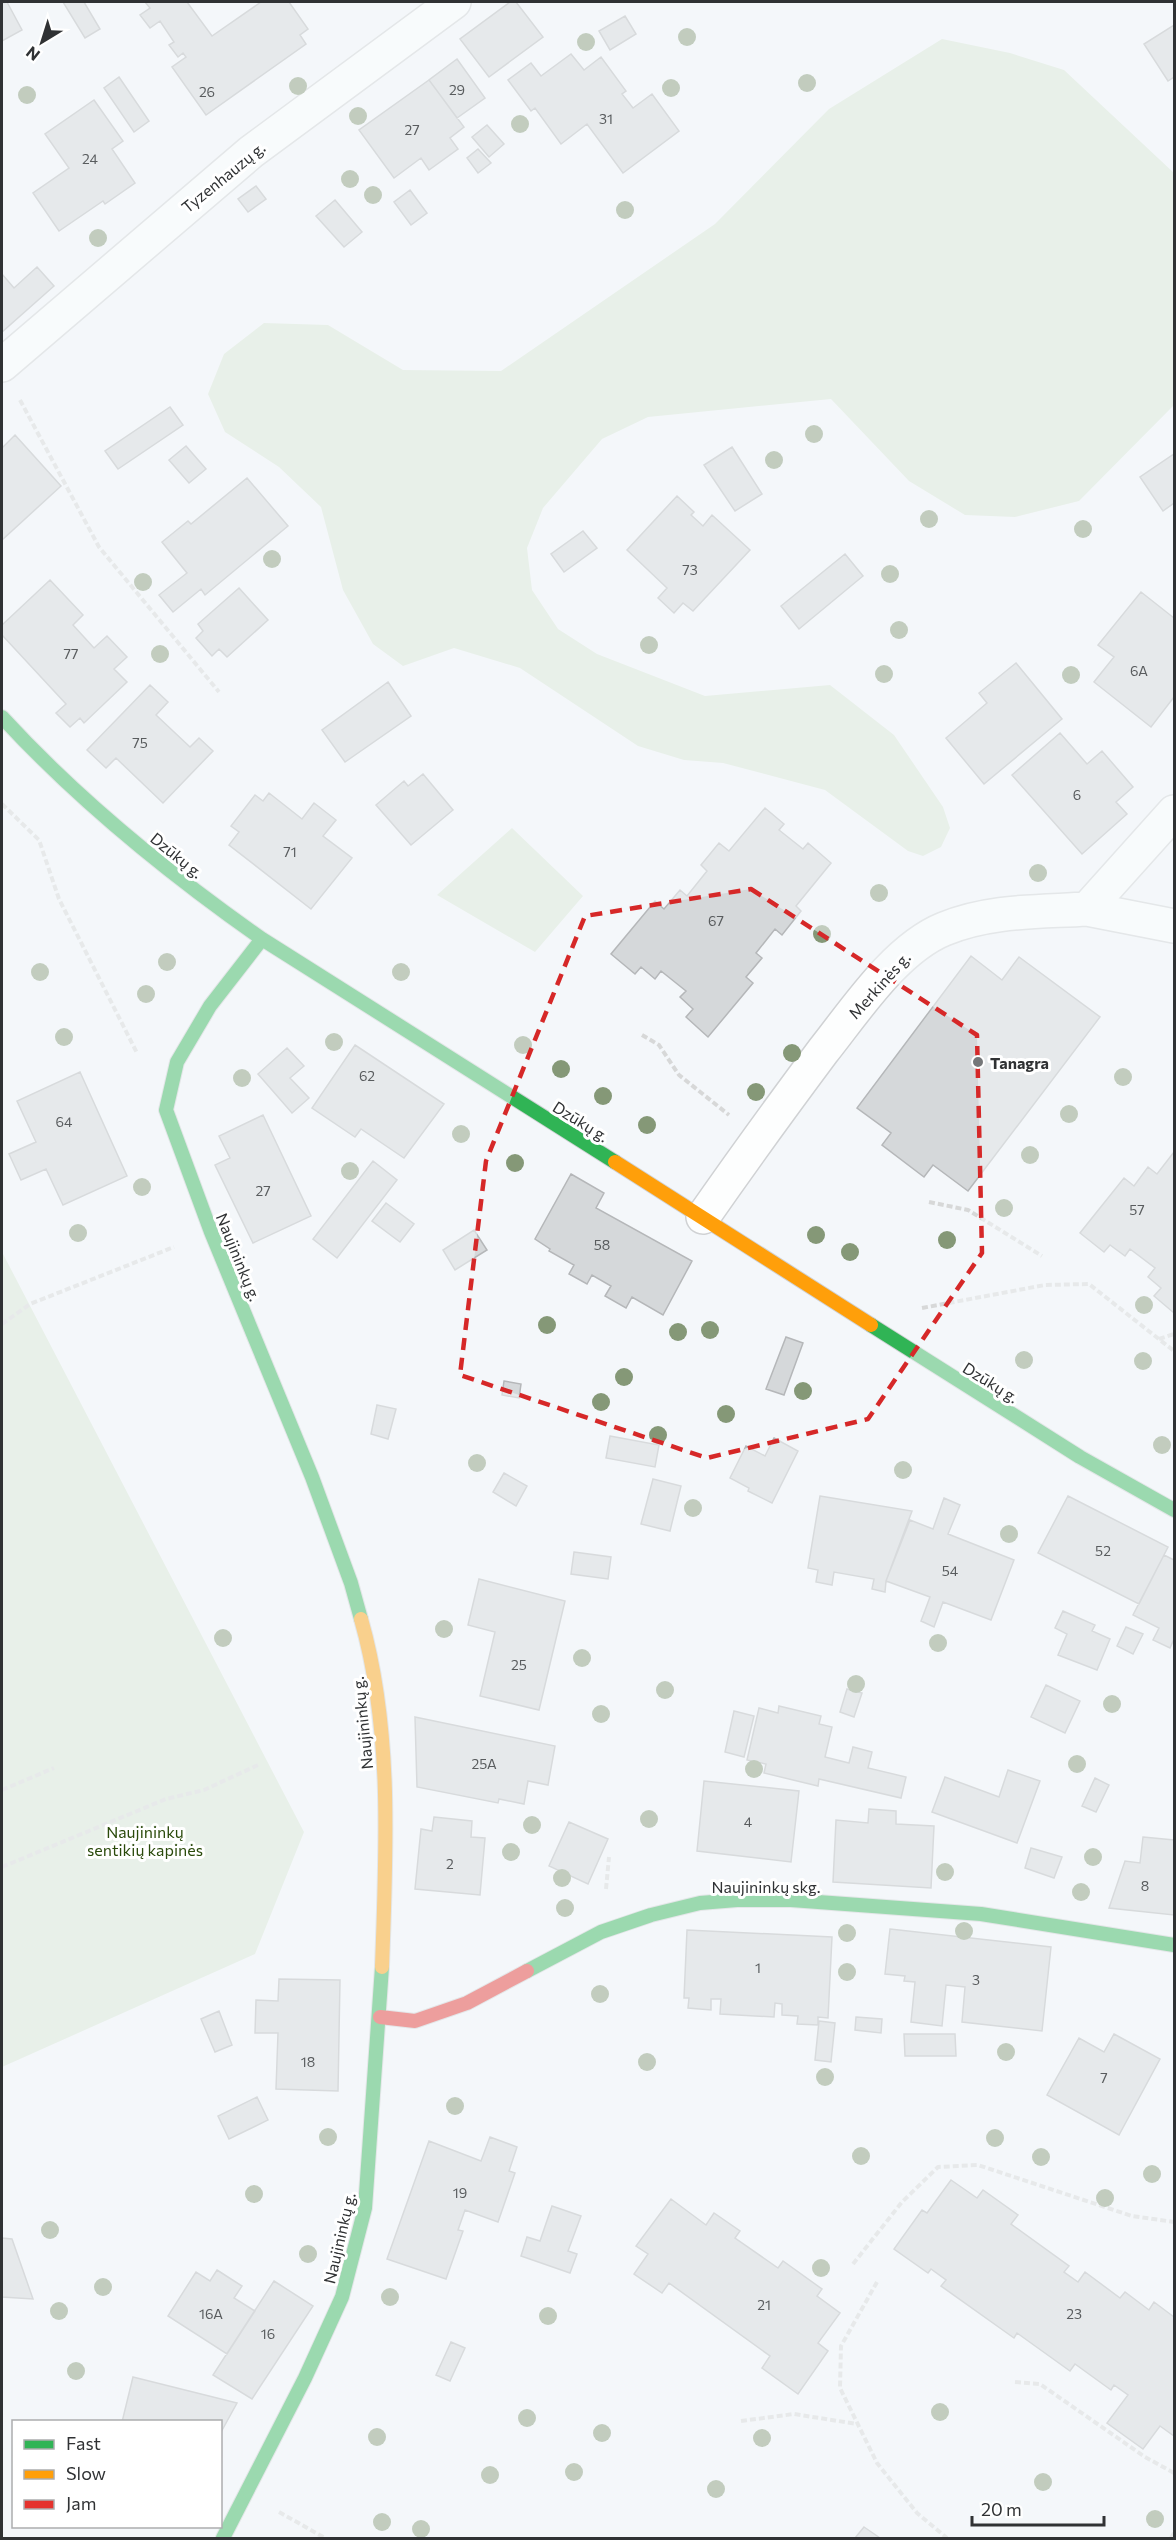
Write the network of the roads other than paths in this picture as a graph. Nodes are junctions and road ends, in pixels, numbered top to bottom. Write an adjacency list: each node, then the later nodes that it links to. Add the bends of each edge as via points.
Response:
1 (454, 2): 2 (street, Tyzenhauzų g., via 251,152)
2 (2, 364)
3 (2, 717): 7 (street, Dzūkų g., via 37,758 118,828 209,903)
4 (1174, 812): 5 (street)
5 (1087, 909): 6 (street, Merkinės g.); 8 (street, Merkinės g., via 990,915 942,930 910,950 864,998)
6 (1174, 926)
7 (262, 939): 8 (street, Dzūkų g.); 11 (street, Naujininkų g., via 210,1006 177,1062 166,1110 211,1232 312,1477 351,1583 372,1657 387,1838)
8 (703, 1217): 9 (street, Dzūkų g., via 1080,1457)
9 (1174, 1510)
10 (1174, 1945): 11 (street, Naujininkų skg., via 981,1914 737,1899 661,1912 601,1932 467,2003 415,2021)
11 (380, 2017): 12 (street, Naujininkų g., via 365,2208 342,2297)
12 (223, 2538)

